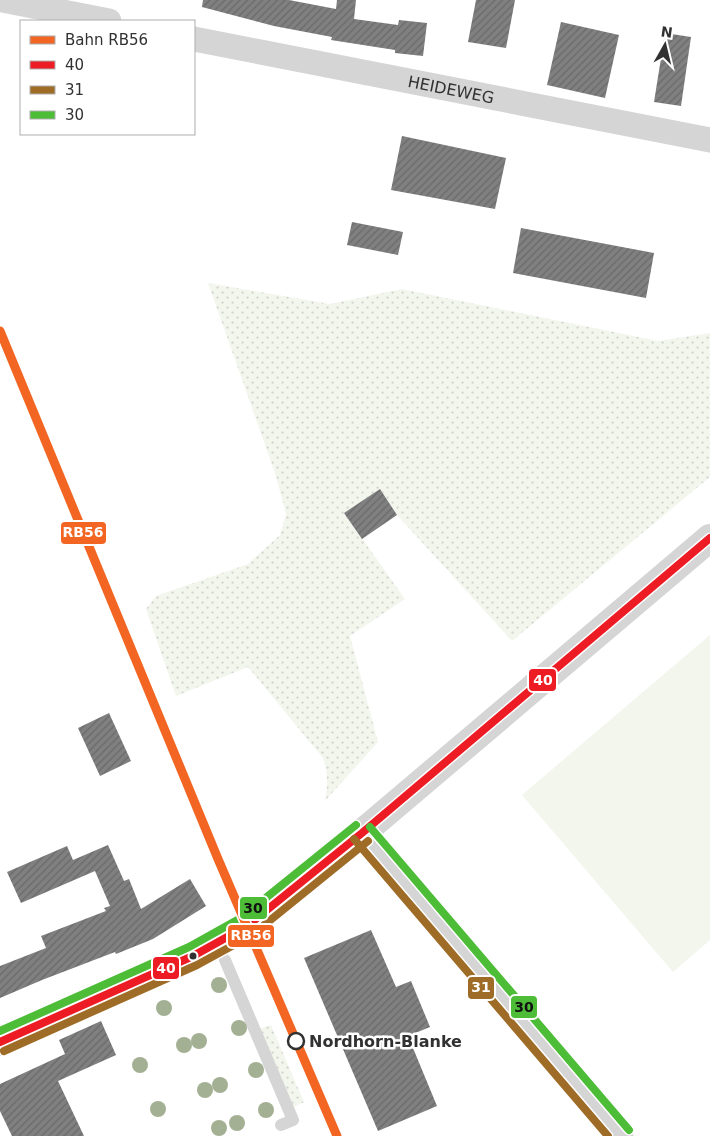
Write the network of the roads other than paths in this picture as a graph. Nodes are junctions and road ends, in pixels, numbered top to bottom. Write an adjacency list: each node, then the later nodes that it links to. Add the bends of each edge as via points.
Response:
1 (11, 1): 2 (street)
2 (103, 20)
3 (195, 39): 4 (street, HEIDEWEG)
4 (710, 140)
5 (710, 538): 6 (street)
6 (362, 833): 8 (street, via 247,926 193,956); 10 (street)
7 (225, 960): 9 (lane, via 293,1120)
8 (0, 1042)
9 (281, 1125)
10 (622, 1136)

